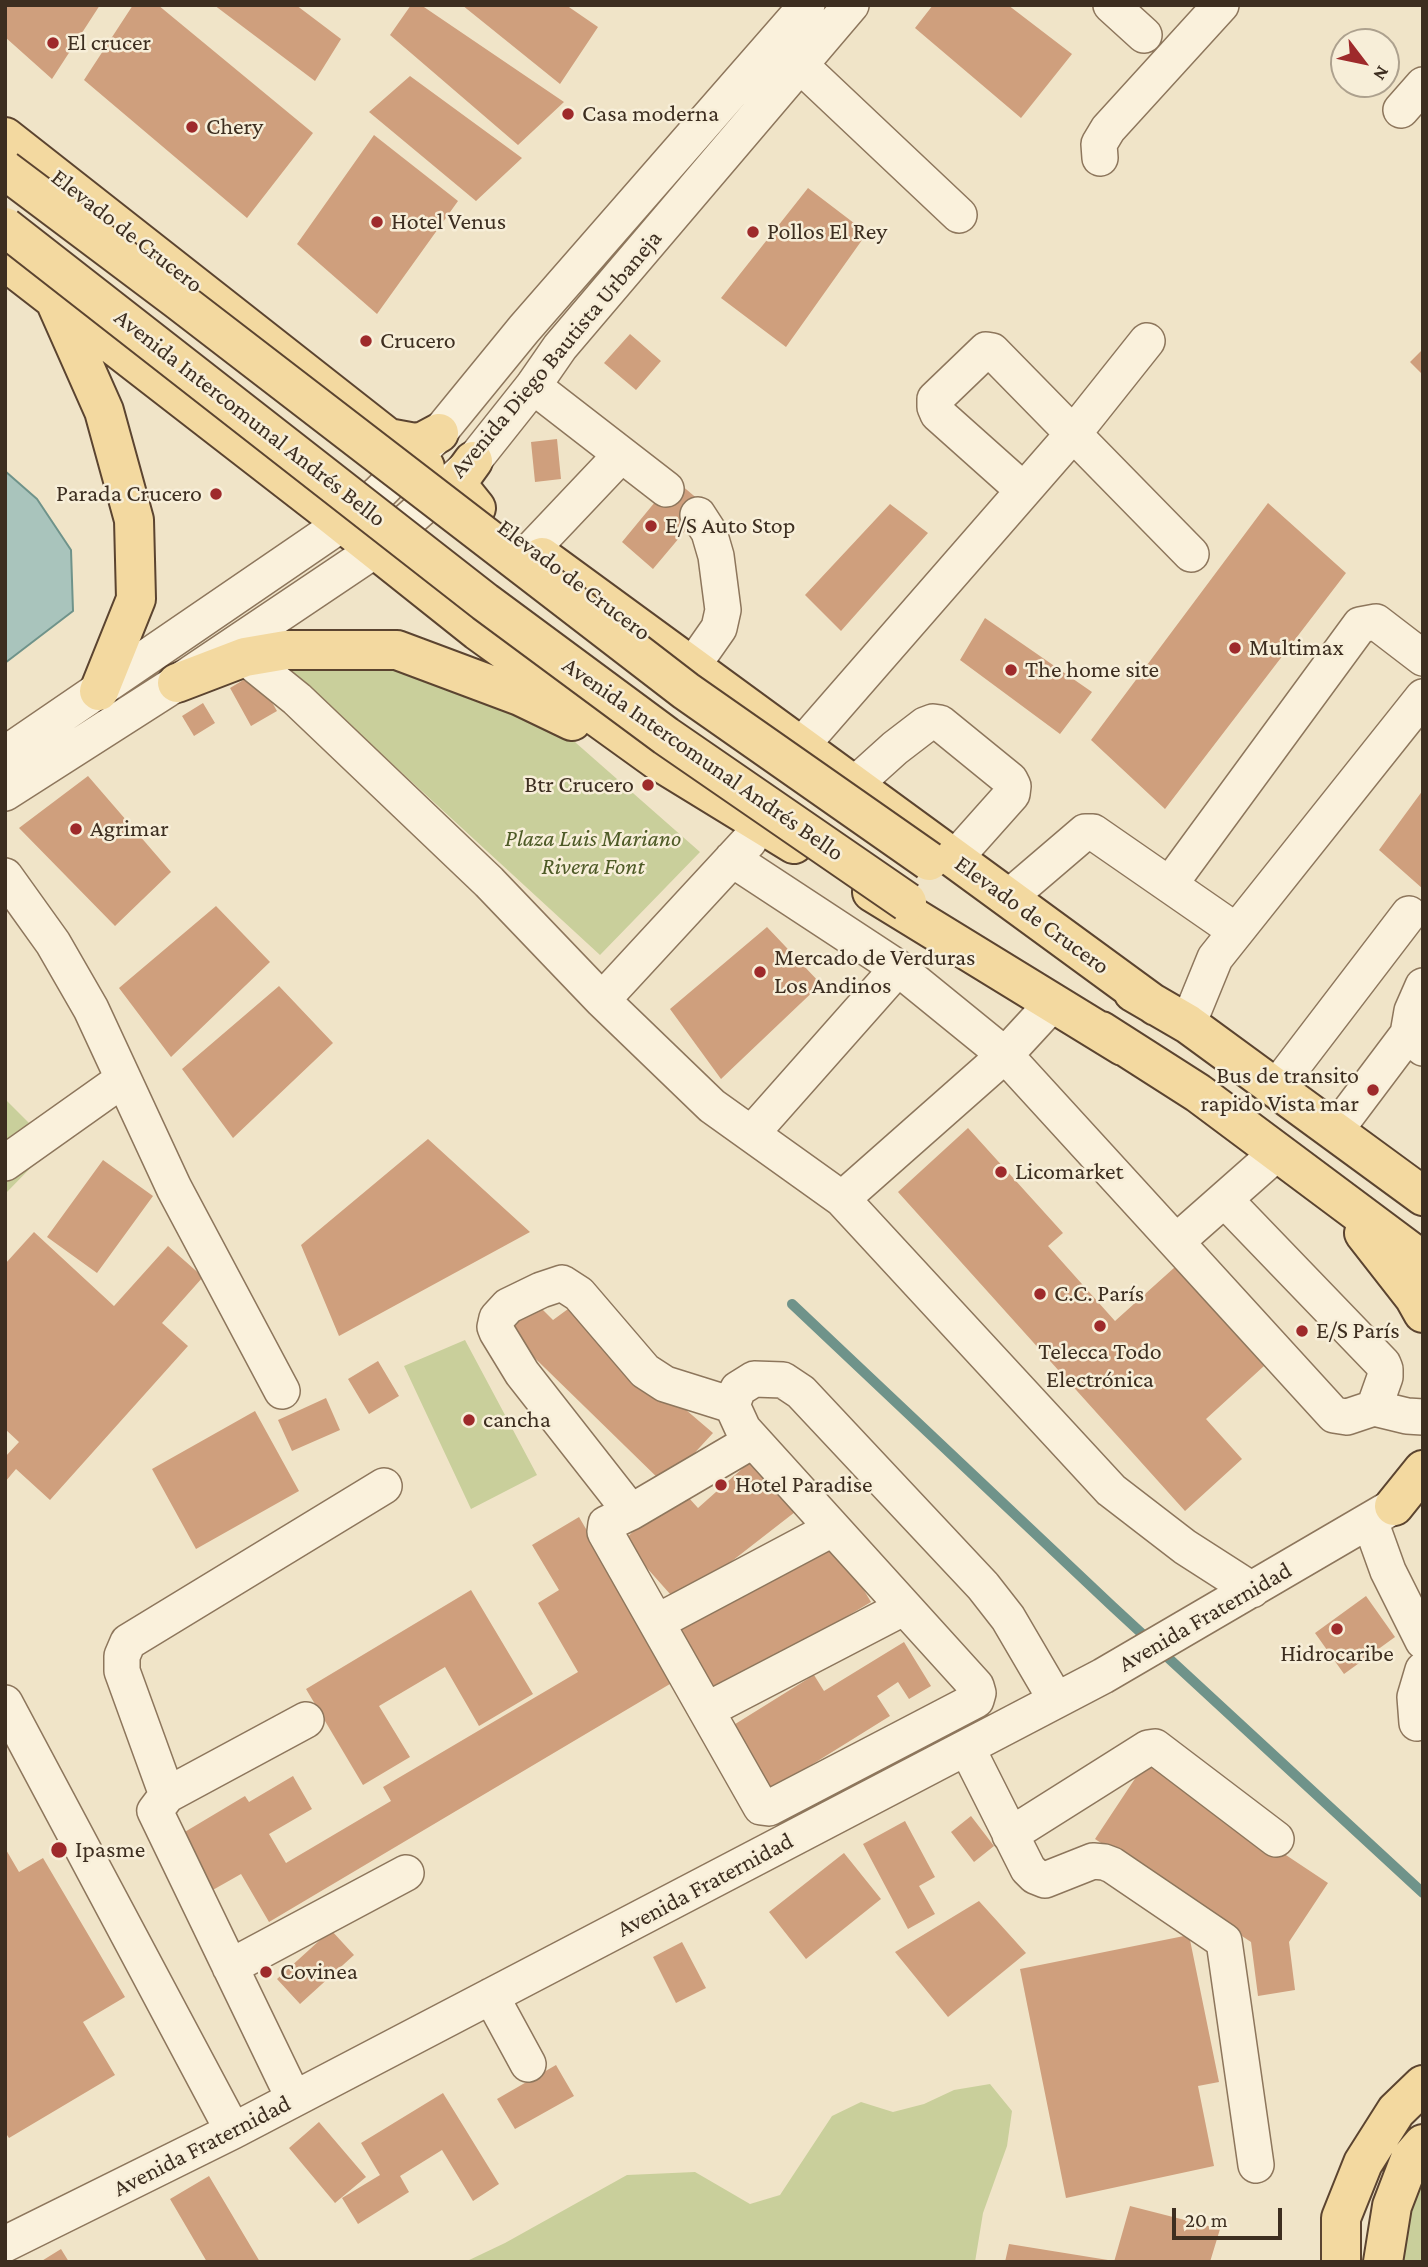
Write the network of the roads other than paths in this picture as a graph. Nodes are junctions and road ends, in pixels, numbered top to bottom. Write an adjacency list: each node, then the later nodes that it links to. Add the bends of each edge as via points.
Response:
1 (807, 5): 17 (street, Avenida Diego Bautista Urbaneja, via 524,329)
2 (851, 5): 6 (street, Avenida Diego Bautista Urbaneja)
3 (1111, 5): 5 (street)
4 (1221, 5): 8 (street, via 1108,129 1099,144)
5 (1144, 35)
6 (800, 65): 10 (street); 15 (street, Avenida Diego Bautista Urbaneja, via 560,347)
7 (5, 137): 17 (main road, Elevado de Crucero)
8 (1100, 158)
9 (5, 170): 40 (main road, Avenida Intercomunal Andrés Bello, bridge, via 686,691)
10 (959, 215)
11 (5, 227): 52 (main road, Avenida Intercomunal Andrés Bello, bridge, via 485,602 666,736)
12 (5, 261): 13 (main road)
13 (54, 300): 23 (main road); 31 (main road, via 104,411 134,520 136,598)
14 (1147, 341): 16 (street)
15 (533, 386): 18 (street); 19 (street, Avenida Diego Bautista Urbaneja)
16 (1073, 434): 21 (street); 21 (street, via 992,351 980,354 935,399 938,414); 26 (street)
17 (414, 443): 19 (main road, Elevado de Crucero); 23 (street, Avenida Diego Bautista Urbaneja, via 378,494)
18 (621, 455): 20 (street); 24 (street)
19 (460, 473): 24 (main road, Elevado de Crucero, via 476,508); 25 (street, Avenida Diego Bautista Urbaneja)
20 (666, 489)
21 (1023, 489): 33 (street)
22 (698, 515): 29 (street, via 716,556 723,610 719,628)
23 (343, 523): 25 (main road); 31 (street, Avenida Diego Bautista Urbaneja)
24 (532, 549): 29 (main road, Elevado de Crucero)
25 (375, 550): 30 (street, Avenida Diego Bautista Urbaneja); 35 (main road)
26 (1191, 554)
27 (245, 657): 30 (main road); 35 (main road, via 286,650 397,650 520,696); 48 (street, via 297,699 489,882)
28 (1423, 658): 42 (street, via 1376,622 1360,625)
29 (691, 668): 33 (main road, Elevado de Crucero)
30 (177, 682): 37 (street, Avenida Diego Bautista Urbaneja)
31 (99, 691): 34 (street, Avenida Diego Bautista Urbaneja)
32 (1423, 696): 45 (street)
33 (801, 746): 36 (main road, Elevado de Crucero)
34 (5, 754)
35 (657, 760): 38 (main road)
36 (854, 785): 40 (main road, Elevado de Crucero); 40 (street, via 933,722 1010,780 1012,794)
37 (5, 793)
38 (763, 825): 39 (street); 49 (main road)
39 (732, 859): 46 (street); 48 (street)
40 (942, 859): 43 (main road, Elevado de Crucero); 50 (main road, Avenida Intercomunal Andrés Bello)
41 (5, 876): 54 (street, via 53,943 91,1009)
42 (1170, 884): 43 (street, via 1100,835 1085,832); 45 (street)
43 (1009, 897): 50 (main road, Elevado de Crucero)
44 (1409, 914): 55 (street)
45 (1236, 931): 50 (street)
46 (898, 968): 53 (street); 57 (street)
47 (1423, 986): 51 (street, via 1412,1011)
48 (602, 1000): 57 (street, via 712,1106)
49 (1053, 1003): 52 (main road); 53 (street)
50 (1172, 1015): 55 (main road, Avenida Intercomunal Andrés Bello)
51 (1415, 1041): 56 (street)
52 (1123, 1046): 58 (main road, Avenida Intercomunal Andrés Bello, via 1198,1093)
53 (1005, 1055): 61 (street); 64 (street)
54 (122, 1080): 59 (street); 67 (street)
55 (1276, 1088): 56 (main road, Avenida Intercomunal Andrés Bello)
56 (1335, 1131): 60 (main road, Avenida Intercomunal Andrés Bello)
57 (751, 1134): 61 (street)
58 (1278, 1152): 62 (street); 63 (main road, Avenida Intercomunal Andrés Bello)
59 (5, 1163)
60 (1423, 1196)
61 (842, 1199): 77 (street, via 1111,1490 1185,1547)
62 (1225, 1199): 64 (street); 69 (street, via 1383,1364 1385,1377)
63 (1345, 1201): 65 (main road, Avenida Intercomunal Andrés Bello); 66 (main road)
64 (1176, 1242): 69 (street, via 1334,1415 1347,1417)
65 (1423, 1261)
66 (1423, 1312)
67 (282, 1391)
68 (732, 1405): 71 (street); 75 (street, via 665,1384 645,1371 579,1294 562,1283 508,1306 497,1318 497,1332 523,1373); 82 (street, via 738,1389 754,1379 783,1380 802,1392 983,1586 1008,1618)
69 (1374, 1408): 70 (street)
70 (1423, 1417)
71 (752, 1441): 75 (street); 76 (street)
72 (1423, 1470): 74 (main road)
73 (384, 1486): 88 (street, via 128,1642 121,1656 122,1671)
74 (1396, 1509): 77 (street, Avenida Fraternidad); 80 (street, via 1388,1571)
75 (631, 1512): 79 (street, via 604,1528)
76 (832, 1529): 78 (street); 79 (street)
77 (1252, 1590): 82 (street, Avenida Fraternidad)
78 (903, 1608): 84 (street); 84 (street, via 976,1686 976,1700 765,1809)
79 (657, 1622): 84 (street)
80 (1423, 1641)
81 (1423, 1670): 86 (street, via 1415,1697)
82 (1056, 1700): 87 (street, Avenida Fraternidad)
83 (5, 1703): 97 (street)
84 (707, 1710)
85 (306, 1720): 88 (street)
86 (1417, 1723)
87 (967, 1748): 89 (street); 93 (street, Avenida Fraternidad)
88 (167, 1795): 92 (street, via 156,1806 156,1815)
89 (1010, 1835): 90 (street, via 1155,1747); 99 (street, via 1035,1876 1045,1880 1093,1861 1104,1862 1224,1941)
90 (1276, 1839)
91 (406, 1873): 92 (street)
92 (230, 1967): 96 (street)
93 (491, 1996): 94 (street); 96 (street, Avenida Fraternidad)
94 (528, 2064)
95 (1423, 2085): 101 (main road, via 1396,2111 1363,2163 1340,2218)
96 (295, 2099): 97 (street, Avenida Fraternidad)
97 (233, 2131): 100 (street, Avenida Fraternidad)
98 (1423, 2144): 102 (main road, via 1410,2160 1392,2206)
99 (1256, 2165)
100 (5, 2245)
101 (1341, 2262)
102 (1383, 2262)

